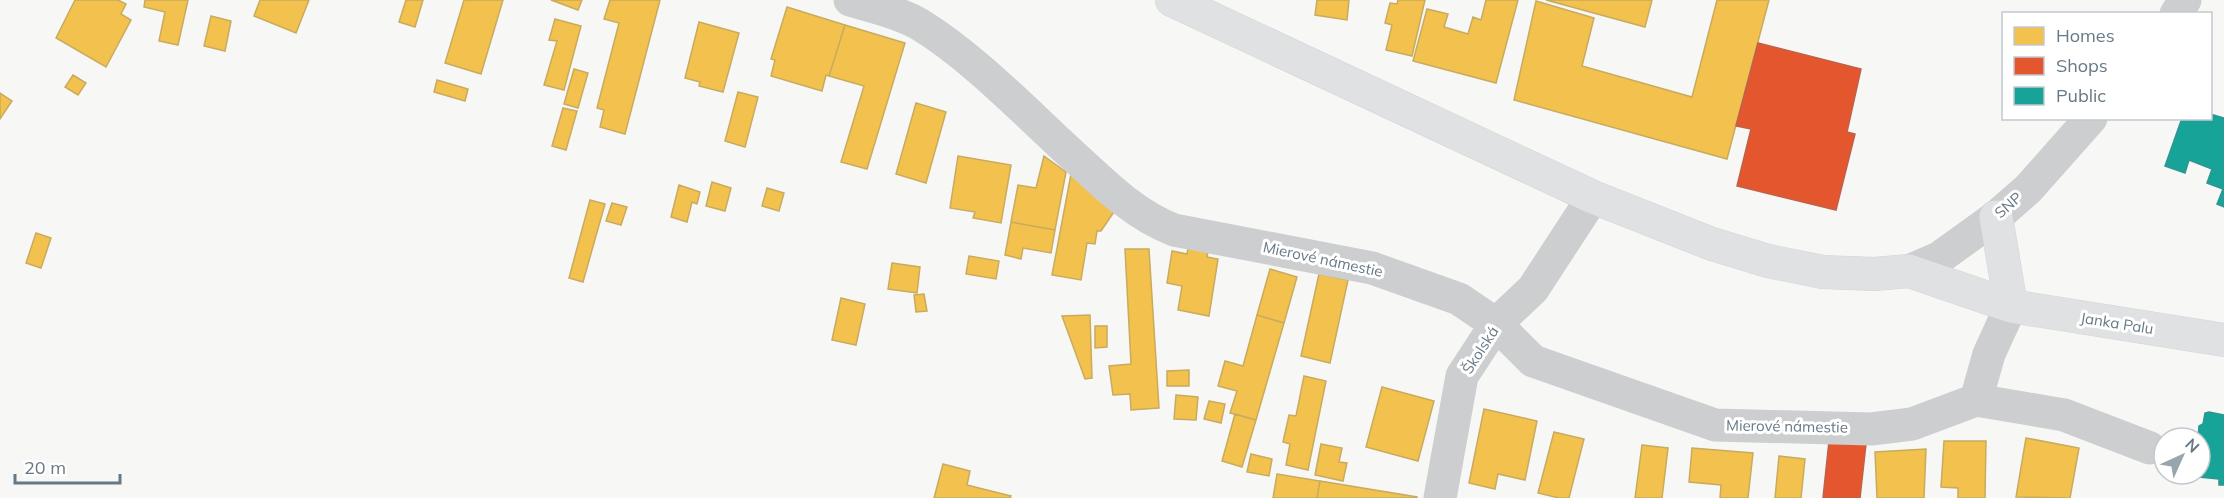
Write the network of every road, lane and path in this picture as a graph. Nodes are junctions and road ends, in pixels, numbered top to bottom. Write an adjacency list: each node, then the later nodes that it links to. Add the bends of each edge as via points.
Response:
1 (850, 0): 8 (street, Mierové námestie, via 906,18 933,34 980,71 1112,191 1154,222 1174,230 1372,268 1459,299)
2 (1172, 0): 4 (main road)
3 (2089, 120): 5 (street, SNP, via 2028,189)
4 (1593, 197): 6 (main road, via 1712,244 1768,261 1823,272); 8 (street, Školská, via 1533,289)
5 (1996, 216): 6 (street, SNP, via 1939,258); 7 (main road)
6 (1909, 271): 7 (main road)
7 (2011, 306): 9 (main road, Janka Palu); 10 (street)
8 (1496, 324): 10 (street, Mierové námestie, via 1533,361 1715,424 1871,429 1912,424); 12 (street, Školská, via 1462,376)
9 (2224, 340)
10 (1964, 405): 11 (street, Mierové námestie, via 2064,415)
11 (2150, 448)
12 (1440, 498)

